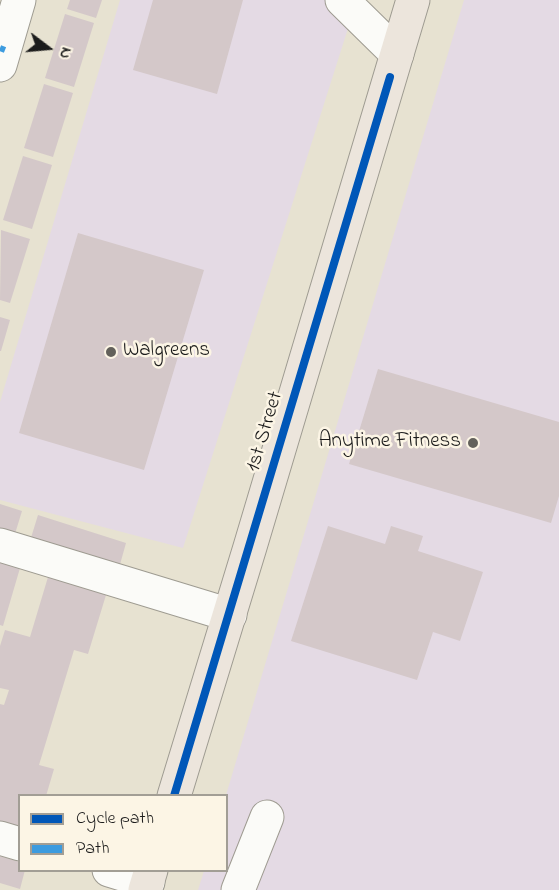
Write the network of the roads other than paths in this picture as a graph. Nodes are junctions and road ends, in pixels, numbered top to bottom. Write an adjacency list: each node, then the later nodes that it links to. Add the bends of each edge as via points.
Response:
1 (19, 0): 4 (street)
2 (342, 0): 5 (street)
3 (413, 0): 5 (main road, 1st Street)
4 (2, 54)
5 (397, 54): 7 (main road, 1st Street)
6 (0, 545): 7 (street)
7 (230, 615): 8 (main road, 1st Street)
8 (174, 794)
9 (267, 817): 14 (street)
10 (0, 838): 11 (street)
11 (18, 843)
12 (116, 872): 13 (street)
13 (148, 881)
14 (238, 890)

